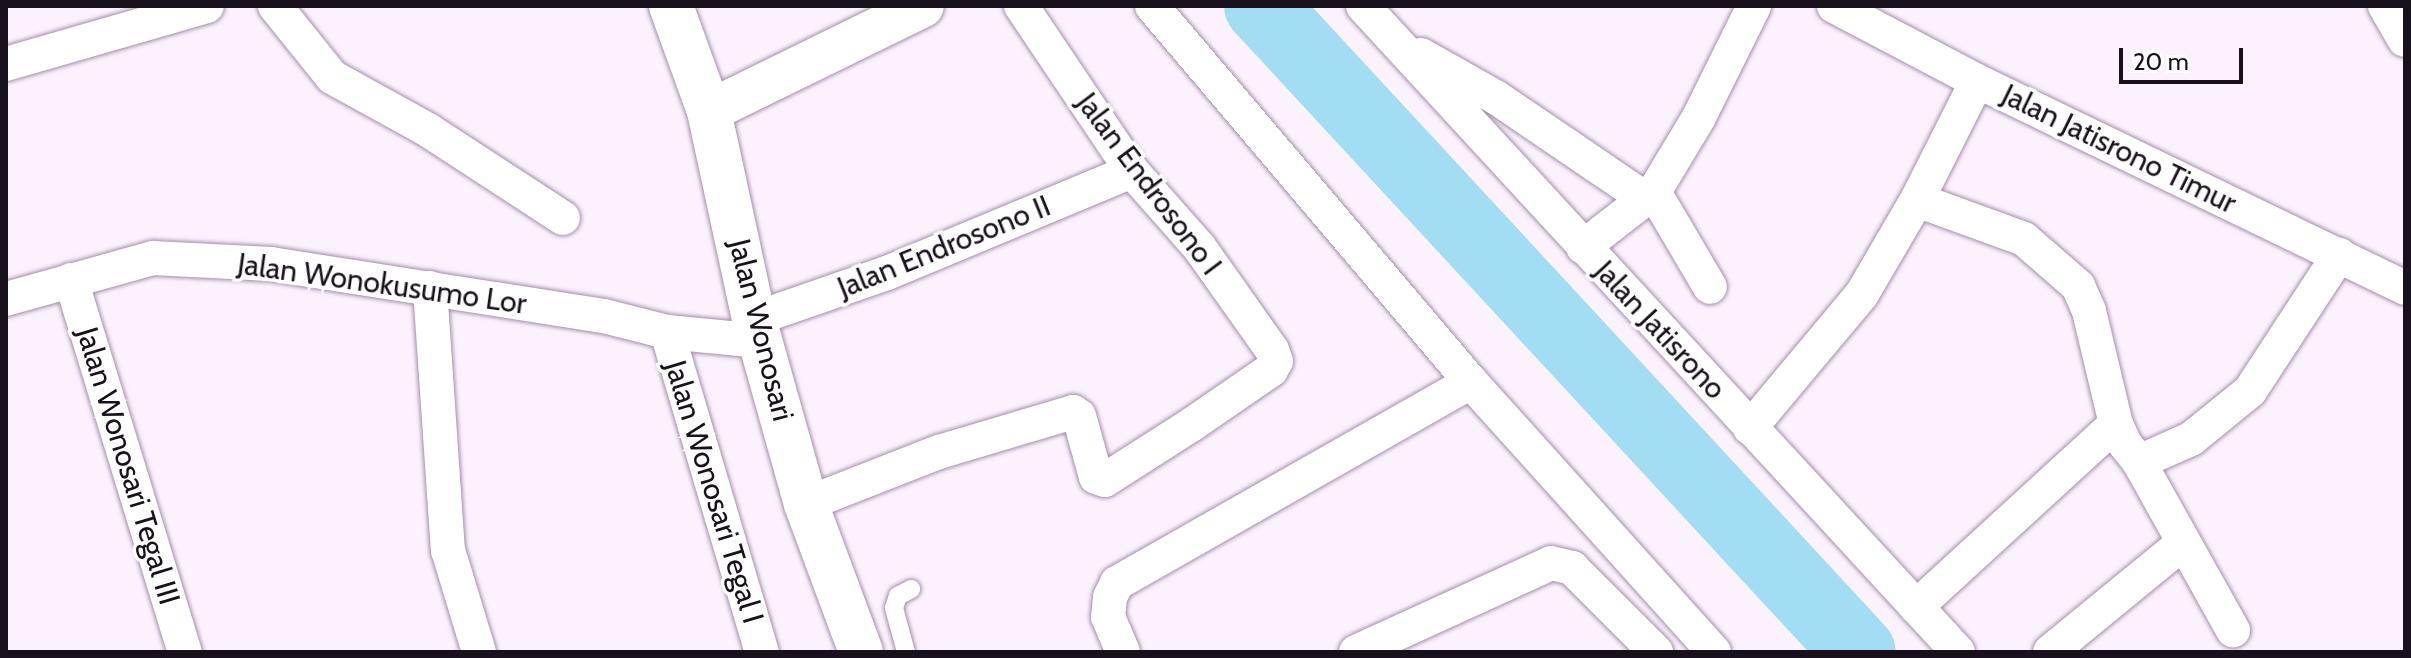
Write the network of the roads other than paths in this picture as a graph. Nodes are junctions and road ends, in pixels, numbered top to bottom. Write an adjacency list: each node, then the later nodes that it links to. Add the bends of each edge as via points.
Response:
1 (207, 6): 13 (street)
2 (275, 6): 19 (street, via 332,77 428,130)
3 (671, 6): 15 (main road, Jalan Wonosari)
4 (923, 6): 15 (street)
5 (1021, 6): 16 (street, Jalan Endrosono I)
6 (1152, 6): 29 (street)
7 (1363, 6): 11 (street, Jalan Jatisrono)
8 (1754, 6): 17 (street, via 1699,117)
9 (1834, 6): 14 (street, Jalan Jatisrono Timur)
10 (2385, 6): 12 (street)
11 (1394, 40): 17 (street, via 1497,98); 20 (street, Jalan Jatisrono)
12 (2405, 40)
13 (6, 64)
14 (1977, 81): 18 (street); 21 (street, Jalan Jatisrono Timur)
15 (709, 111): 27 (main road, Jalan Wonosari)
16 (1132, 171): 27 (street, Jalan Endrosono II); 33 (street, Jalan Endrosono I, via 1199,247 1272,350 1276,361 1271,370 1105,480 1096,477 1079,416 1073,412 939,452)
17 (1650, 196): 20 (street); 23 (street)
18 (1917, 200): 30 (street, via 2024,239 2078,286); 31 (street, via 1862,294)
19 (563, 218)
20 (1583, 247): 31 (street, Jalan Jatisrono)
21 (2339, 255): 25 (street, Jalan Jatisrono Timur); 32 (street, via 2250,391 2191,439)
22 (71, 280): 24 (street, Jalan Wonokusumo Lor, via 153,258 271,264); 26 (street, Jalan Wonokusumo Lor); 38 (street, Jalan Wonosari Tegal III)
23 (1710, 287)
24 (430, 288): 28 (street, Jalan Wonokusumo Lor, via 604,316); 39 (street, via 448,550)
25 (2405, 288)
26 (6, 299)
27 (757, 330): 28 (street, Jalan Wonokusumo Lor); 33 (main road, Jalan Wonosari)
28 (667, 332): 40 (street, Jalan Wonosari Tegal I)
29 (1471, 382): 43 (street, via 1117,583 1108,617); 46 (street)
30 (2116, 424): 32 (street); 36 (street)
31 (1750, 428): 36 (street, Jalan Jatisrono)
32 (2139, 462): 34 (street)
33 (806, 504): 41 (main road, Jalan Wonosari)
34 (2182, 544): 37 (street); 48 (street)
35 (911, 589): 42 (lane, via 898,596 894,608)
36 (1916, 607): 47 (street, Jalan Jatisrono)
37 (2233, 630)
38 (185, 652)
39 (479, 652)
40 (762, 652)
41 (861, 652)
42 (906, 652)
43 (1123, 652)
44 (1356, 652): 45 (street, via 1551,563 1572,568)
45 (1656, 652)
46 (1714, 652)
47 (1958, 652)
48 (2050, 652)

